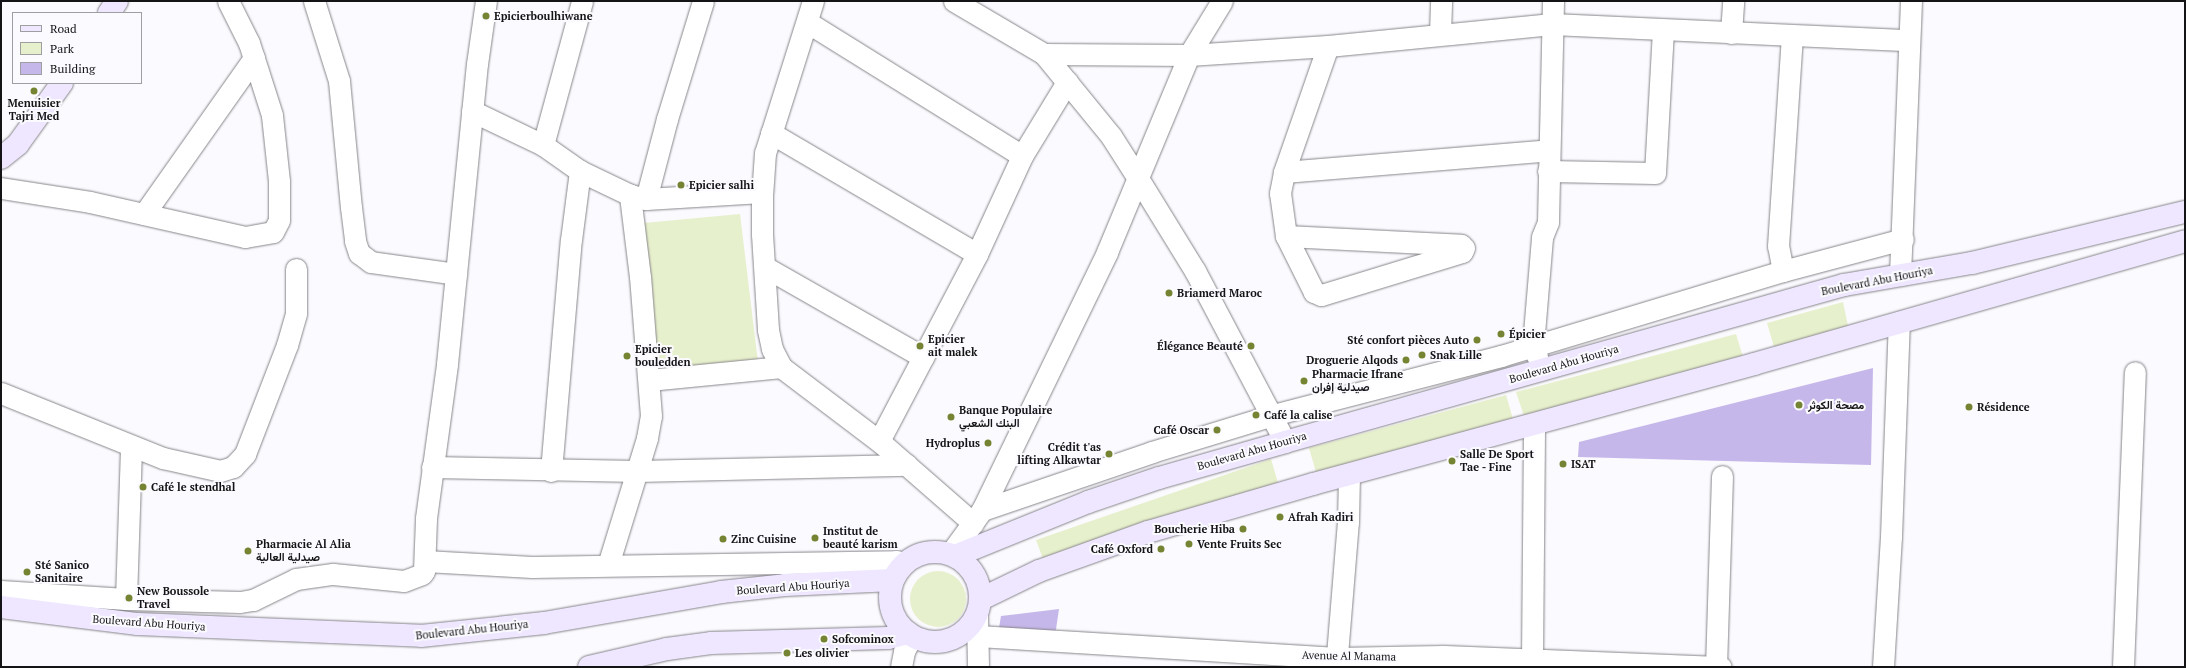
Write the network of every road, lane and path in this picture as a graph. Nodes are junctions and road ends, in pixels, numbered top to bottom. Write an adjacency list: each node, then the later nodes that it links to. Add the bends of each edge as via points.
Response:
1 (117, 1): 14 (main road)
2 (228, 1): 25 (street, via 243,28)
3 (314, 1): 50 (street, via 339,81 351,207 355,241 359,252 371,262)
4 (486, 1): 28 (street)
5 (582, 1): 30 (street)
6 (704, 1): 40 (street, via 667,119)
7 (813, 1): 15 (street)
8 (954, 1): 23 (street)
9 (1222, 1): 24 (street)
10 (1441, 1): 19 (street)
11 (1553, 1): 16 (street)
12 (1733, 1): 18 (street)
13 (1911, 1): 21 (street)
14 (110, 12)
15 (807, 22): 29 (street); 32 (street)
16 (1552, 24): 17 (street); 19 (street); 31 (street)
17 (1663, 30): 18 (street); 35 (street, via 1655,173)
18 (1731, 33): 20 (street)
19 (1440, 34): 22 (street)
20 (1792, 35): 21 (street); 49 (street, via 1778,246)
21 (1909, 40): 44 (street)
22 (1328, 46): 24 (street); 36 (street)
23 (1044, 54): 24 (street); 26 (street)
24 (1189, 55): 37 (street)
25 (254, 58): 42 (street); 42 (street, via 272,115 278,160 279,220 273,232 245,237)
26 (1066, 82): 32 (street); 37 (street, via 1111,136)
27 (61, 84): 33 (main road, via 18,144)
28 (472, 111): 30 (street); 50 (street)
29 (771, 133): 39 (street, via 765,153); 46 (street)
30 (543, 145): 34 (street)
31 (1549, 150): 35 (street); 36 (street)
32 (1022, 156): 46 (street)
33 (1, 158)
34 (580, 170): 40 (street); 67 (street)
35 (1548, 171): 53 (street, via 1548,222 1554,237)
36 (1284, 172): 43 (street, via 1280,193)
37 (1139, 180): 60 (street, via 1195,271); 71 (street, via 1107,252)
38 (1, 188): 42 (street)
39 (762, 192): 40 (street); 47 (street)
40 (638, 197): 58 (street)
41 (2185, 212): 51 (main road, Boulevard Abu Houriya, via 1972,263)
42 (144, 214)
43 (1286, 236): 43 (street, via 1461,245 1464,248 1462,252 1321,295 1314,292)
44 (1903, 239): 49 (street); 51 (street)
45 (2185, 241): 52 (main road)
46 (977, 254): 54 (street)
47 (765, 267): 54 (street); 55 (street, via 768,330 772,349)
48 (296, 269): 64 (street, via 296,313 292,329 249,445 237,464 226,470 215,470 170,460)
49 (1783, 271): 53 (street)
50 (456, 274): 66 (street)
51 (1900, 275): 56 (main road, Boulevard Abu Houriya, via 1844,285)
52 (1899, 322): 61 (main road); 90 (street)
53 (1541, 343): 56 (street); 60 (street)
54 (923, 357): 62 (street)
55 (781, 367): 58 (street); 62 (street)
56 (1550, 369): 63 (main road, Boulevard Abu Houriya)
57 (2136, 372): 91 (street)
58 (649, 380): 68 (street, via 651,416)
59 (1, 393): 64 (street)
60 (1273, 415): 63 (street); 71 (street, via 1152,452)
61 (1534, 424): 69 (main road); 82 (street)
62 (878, 441): 65 (street)
63 (1285, 442): 72 (main road, Boulevard Abu Houriya, via 1159,478 1088,502)
64 (131, 446): 77 (street)
65 (906, 465): 68 (street); 71 (street)
66 (432, 467): 67 (street); 73 (street, via 424,539)
67 (551, 471): 68 (street)
68 (638, 471): 74 (street)
69 (1349, 475): 79 (main road, via 1141,535 1039,571); 83 (street)
70 (1722, 476): 88 (street)
71 (978, 516): 72 (street)
72 (953, 555): 75 (main road, via 930,552); 79 (main road, via 975,574)
73 (425, 561): 74 (street, via 532,567); 77 (street, via 422,574 404,581 333,574 296,578 253,600 240,602)
74 (608, 565): 75 (street, via 896,561)
75 (899, 571): 78 (main road, Boulevard Abu Houriya, via 722,592 544,623 421,636 138,624); 80 (main road, via 891,606 897,621)
76 (1, 590): 77 (street)
77 (126, 599)
78 (1, 607)
79 (979, 607): 80 (main road, via 968,629 950,640 933,643); 81 (street)
80 (910, 635): 85 (main road, via 888,638 711,643 667,649); 86 (street)
81 (978, 636): 83 (street, Avenue Al Manama); 87 (street)
82 (1532, 658): 83 (street, Avenue Al Manama); 84 (street, Avenue Al Manama)
83 (1336, 663)
84 (1590, 664): 88 (street, Avenue Al Manama)
85 (589, 667)
86 (901, 667)
87 (978, 667)
88 (1716, 667): 89 (street, Avenue Al Manama)
89 (1721, 667)
90 (1883, 667)
91 (2123, 667)

